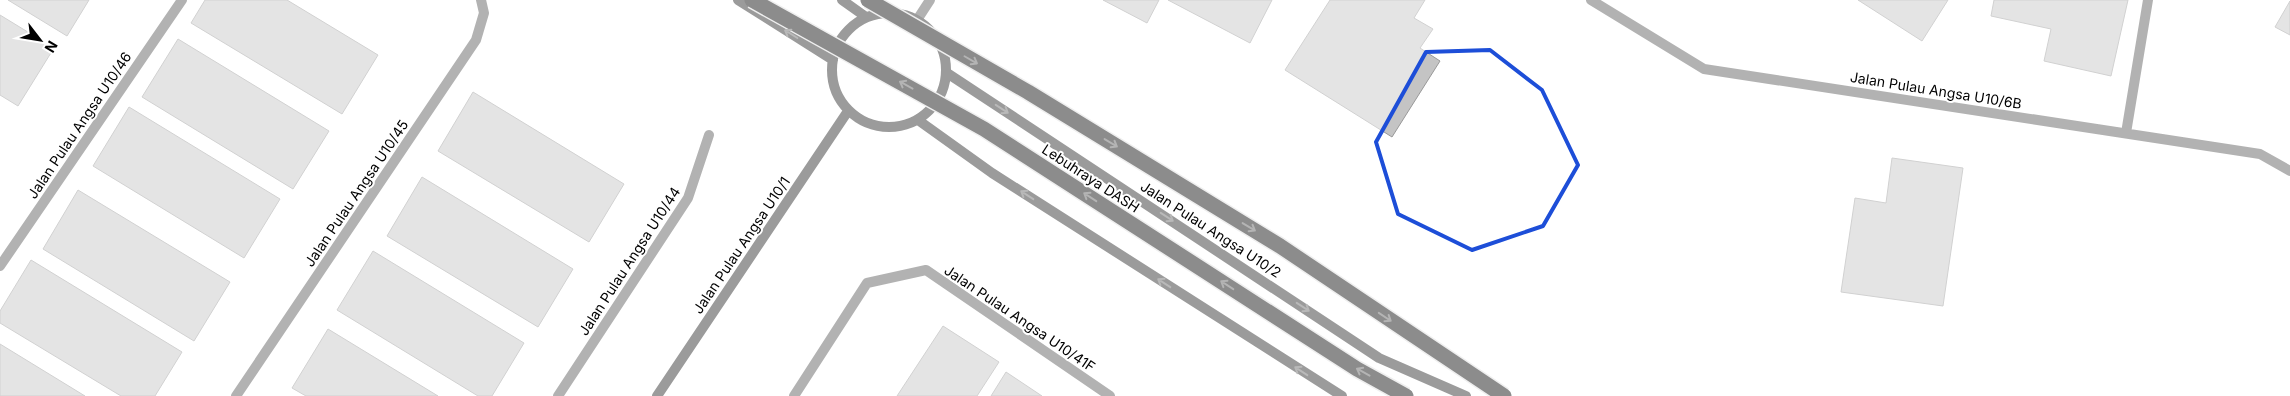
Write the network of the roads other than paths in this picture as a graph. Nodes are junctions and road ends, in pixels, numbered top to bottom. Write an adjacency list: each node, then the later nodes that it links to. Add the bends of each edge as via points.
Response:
1 (182, 0): 19 (street, Jalan Pulau Angsa U10/46)
2 (481, 0): 20 (street, Jalan Pulau Angsa U10/45, via 484,14 476,40)
3 (738, 0): 12 (street, one-way to 3)
4 (752, 0): 26 (highway, Lebuhraya DASH, one-way to 4, bridge, via 1357,369 984,129)
5 (842, 0): 10 (street)
6 (868, 0): 28 (highway, one-way to 28, bridge, via 1028,92 1280,246)
7 (930, 0): 11 (street)
8 (1591, 0): 16 (street, Jalan Pulau Angsa U10/6B, via 1704,69)
9 (2148, 0): 16 (street)
10 (866, 17): 11 (street, via 883,13 901,14); 12 (street, via 850,27 839,42)
11 (917, 20): 13 (street, via 930,29 939,42)
12 (833, 60): 14 (street, via 832,78)
13 (947, 73): 15 (street, via 933,108); 27 (street, Jalan Pulau Angsa U10/2, one-way to 27, via 1379,358)
14 (848, 111): 15 (street, via 864,122 881,127 900,126); 22 (street, Jalan Pulau Angsa U10/1)
15 (918, 120): 25 (street, one-way to 15, via 992,173)
16 (2126, 133): 18 (street, Jalan Pulau Angsa U10/6B, via 2260,154)
17 (709, 135): 21 (street, Jalan Pulau Angsa U10/44, via 688,198)
18 (2290, 171)
19 (0, 266)
20 (236, 396)
21 (558, 396)
22 (657, 396)
23 (794, 396): 24 (street, Jalan Pulau Angsa U10/41F, via 867,283 926,270)
24 (1110, 396)
25 (1342, 396)
26 (1406, 396)
27 (1466, 396)
28 (1504, 396)

